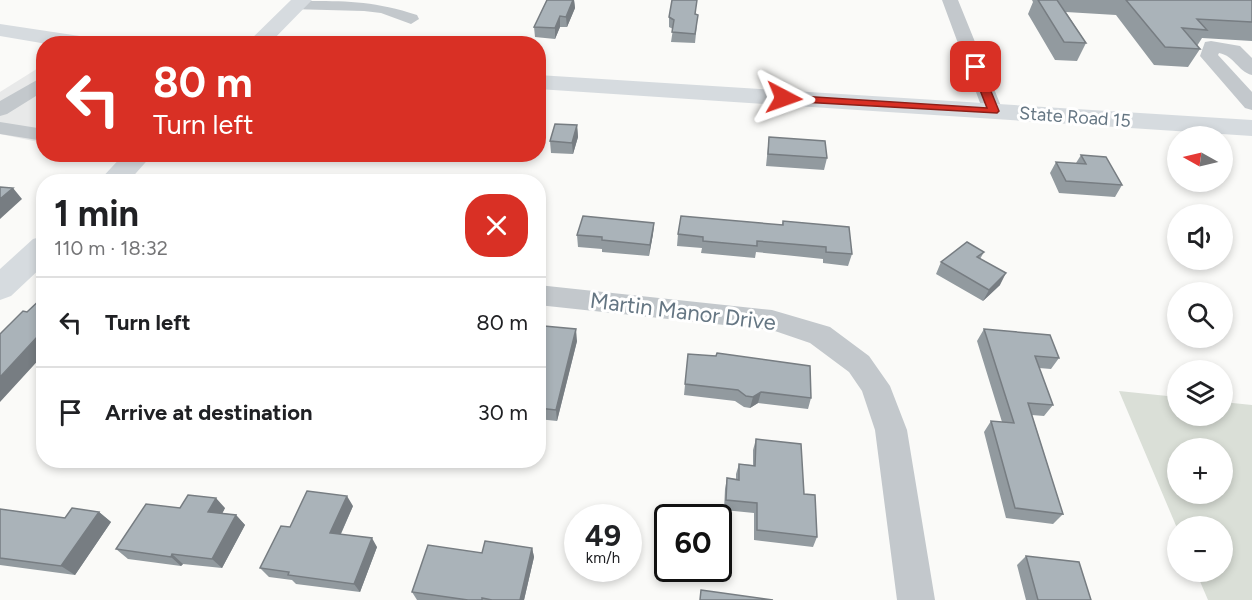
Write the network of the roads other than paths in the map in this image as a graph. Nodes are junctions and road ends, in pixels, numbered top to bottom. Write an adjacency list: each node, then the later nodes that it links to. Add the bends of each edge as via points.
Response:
1 (950, 0): 12 (street)
2 (299, 3): 3 (street, via 364,6); 6 (main road); 7 (main road)
3 (411, 19)
4 (0, 30): 5 (main road)
5 (40, 36)
6 (264, 36)
7 (288, 36)
8 (1252, 69): 11 (street, via 1234,50 1211,46 1209,56)
9 (546, 83): 12 (main road, State Road 15)
10 (36, 88): 13 (street)
11 (1252, 104)
12 (993, 111): 15 (main road, State Road 15)
13 (1, 116): 14 (street); 16 (street)
14 (36, 119)
15 (1252, 128)
16 (36, 131)
17 (132, 162): 18 (main road)
18 (120, 174)
19 (36, 254): 20 (main road)
20 (0, 288)
21 (546, 296): 22 (street, Martin Manor Drive, via 772,320 820,335 859,364 875,386 891,430)
22 (916, 600)

